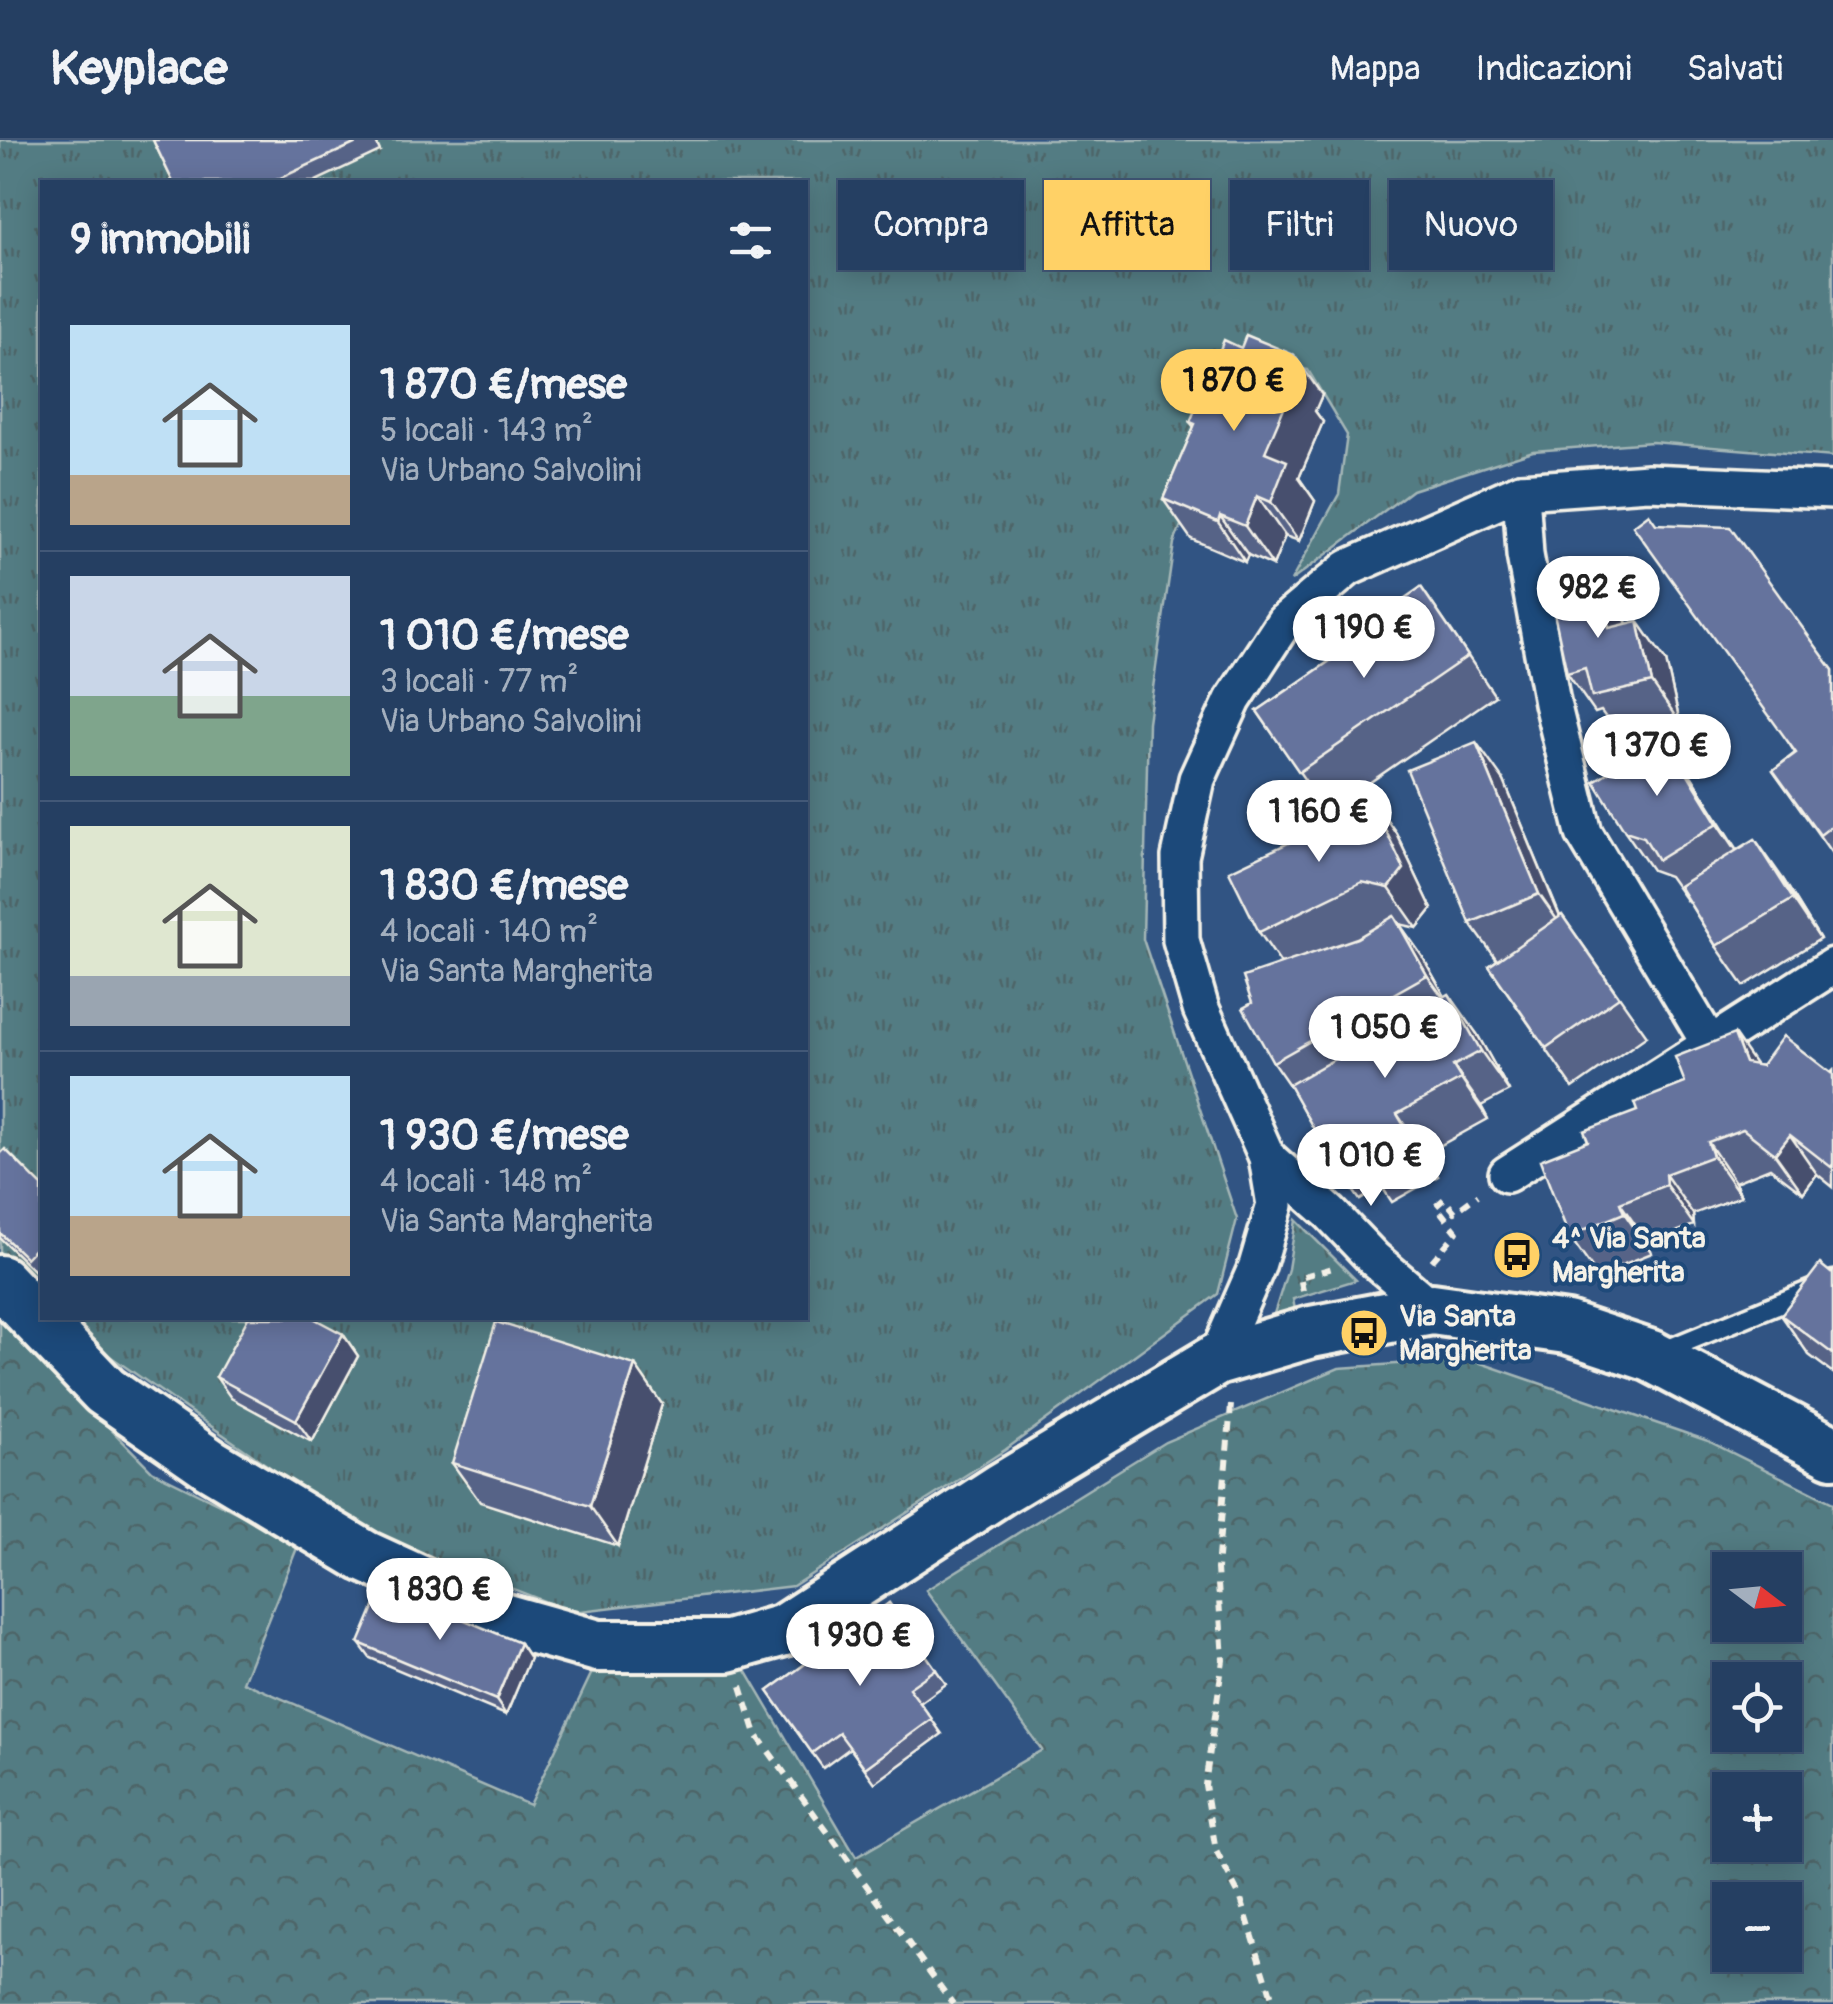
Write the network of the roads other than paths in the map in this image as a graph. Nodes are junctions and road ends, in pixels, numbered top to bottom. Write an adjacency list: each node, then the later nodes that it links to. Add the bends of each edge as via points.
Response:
1 (1833, 490): 2 (street, via 1648,482)
2 (1521, 491): 4 (street, via 1528,574 1584,834); 5 (street, via 1348,568 1284,622 1232,700 1197,780 1180,857 1181,940 1201,1009)
3 (1827, 978): 4 (street)
4 (1711, 1046): 6 (street)
5 (1267, 1157): 9 (street); 11 (street, via 1275,1205)
6 (1507, 1174)
7 (0, 1281): 11 (street, via 105,1391 210,1464 364,1556 499,1618 598,1646 728,1646 784,1630 1001,1489)
8 (1833, 1281): 10 (lane)
9 (1432, 1309): 10 (street, via 1567,1328); 11 (street, via 1311,1332)
10 (1651, 1356): 12 (street)
11 (1227, 1357)
12 (1833, 1452)

